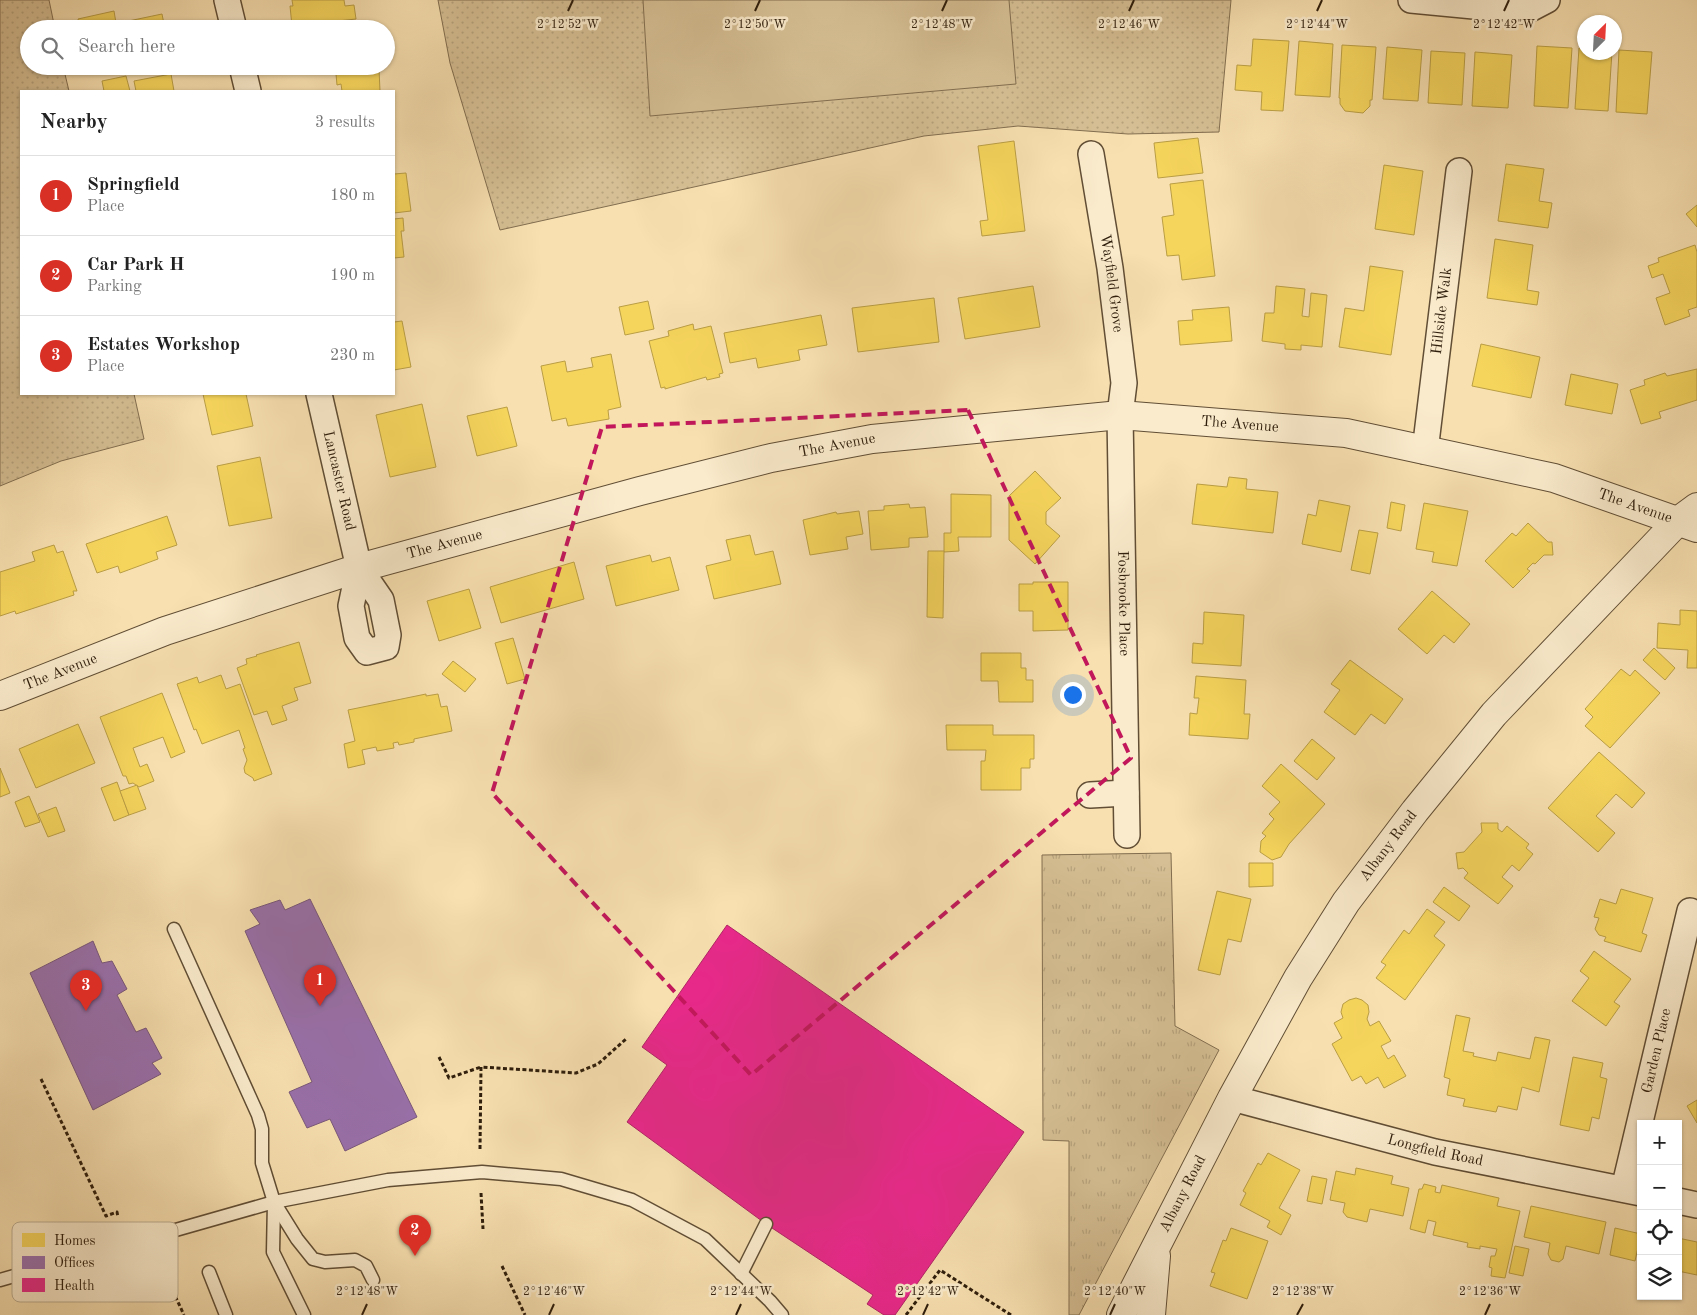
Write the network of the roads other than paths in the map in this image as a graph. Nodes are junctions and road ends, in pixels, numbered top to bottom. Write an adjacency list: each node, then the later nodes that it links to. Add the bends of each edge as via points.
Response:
1 (227, 0): 4 (street)
2 (1411, 0): 3 (street, via 1526,11)
3 (1547, 0)
4 (232, 20)
5 (244, 75): 6 (street)
6 (248, 90)
7 (1091, 154): 10 (street, Wayfield Grove, via 1110,268 1124,384)
8 (1458, 171): 11 (street, Hillside Walk)
9 (319, 395): 13 (street, Lancaster Road)
10 (1120, 415): 11 (street, The Avenue, via 1346,433); 13 (street, The Avenue, via 872,439 770,458); 15 (street, Fosbrooke Place)
11 (1425, 451): 12 (street, The Avenue, via 1554,478)
12 (1691, 519): 20 (street, Albany Road, via 1494,714 1415,811 1346,902 1298,978)
13 (359, 568): 14 (street, The Avenue, via 166,631)
14 (0, 696)
15 (1126, 793): 16 (street); 17 (street, Fosbrooke Place)
16 (1090, 795)
17 (1127, 835)
18 (1693, 912): 21 (street, Garden Place)
19 (174, 929): 22 (lane, via 258,1116 262,1130 262,1163)
20 (1232, 1098): 21 (street, Longfield Road, via 1435,1152); 27 (street, Albany Road)
21 (1632, 1191)
22 (274, 1202): 26 (lane); 29 (lane, via 388,1180 482,1172 561,1179 632,1200 704,1239); 30 (lane, via 313,1259 325,1262 355,1260 366,1266); 32 (lane, via 273,1252)
23 (1682, 1202): 24 (street)
24 (1697, 1205)
25 (766, 1224): 29 (lane)
26 (178, 1229)
27 (1157, 1242): 34 (street, Albany Road); 35 (street)
28 (210, 1272): 31 (lane)
29 (741, 1274): 33 (lane)
30 (373, 1280)
31 (226, 1315)
32 (304, 1315)
33 (782, 1315)
34 (1121, 1315)
35 (1151, 1315)

